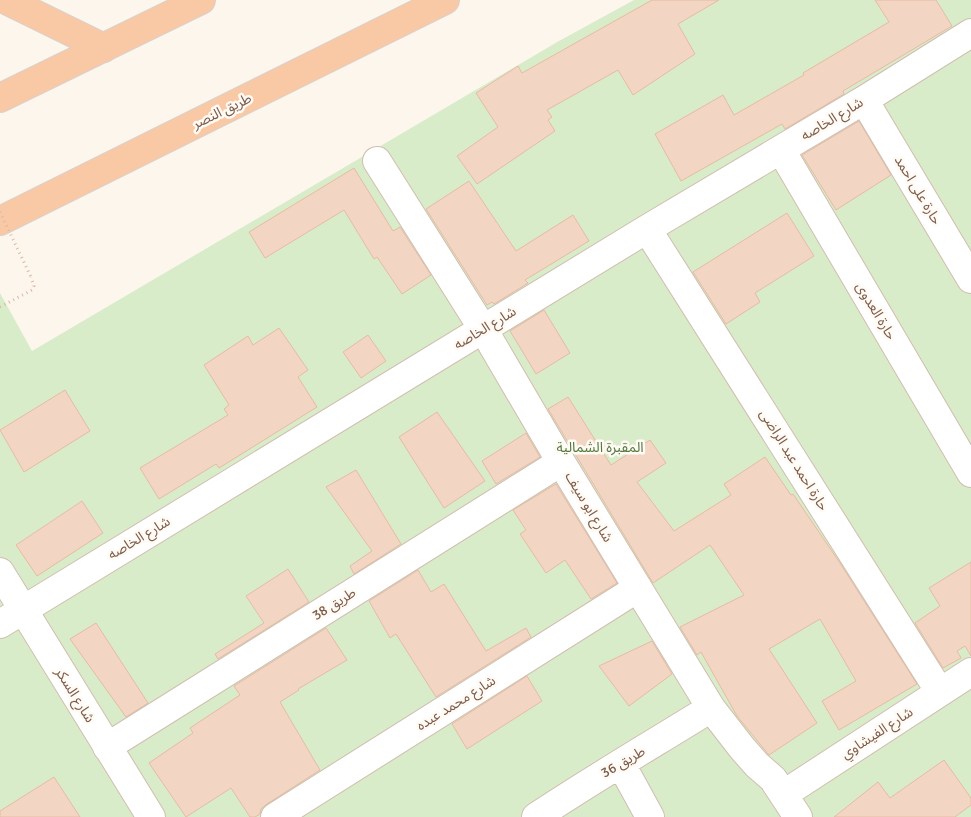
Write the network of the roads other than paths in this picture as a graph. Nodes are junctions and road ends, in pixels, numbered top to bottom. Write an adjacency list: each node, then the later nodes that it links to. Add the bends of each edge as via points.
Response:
1 (6, 0): 5 (highway)
2 (201, 0): 5 (highway)
3 (445, 0): 10 (highway, طريق النصر)
4 (971, 33): 7 (street, شارع الخاصه)
5 (104, 48): 6 (highway)
6 (0, 98)
7 (864, 100): 8 (street, شارع الخاصه); 12 (street, حارة على احمد)
8 (780, 150): 11 (street, شارع الخاصه); 15 (street, حارة العدوى)
9 (377, 161): 13 (street, شارع ابو سيف)
10 (0, 221)
11 (648, 229): 13 (street, شارع الخاصه); 21 (street, حارة احمد عبد الراضى)
12 (971, 279)
13 (483, 329): 14 (street, شارع ابو سيف); 18 (street, شارع الخاصه)
14 (561, 462): 17 (street, شارع ابو سيف); 23 (street, طريق 38)
15 (971, 473)
16 (0, 572): 18 (street, شارع السكر)
17 (638, 588): 22 (street, شارع ابو سيف); 27 (street, شارع محمد عبده)
18 (23, 609): 19 (street, شارع الخاصه); 23 (street, شارع السكر)
19 (0, 624)
20 (971, 672): 21 (street, شارع الفيشاوي)
21 (940, 692): 25 (street, شارع الفيشاوي)
22 (711, 708): 24 (street, طريق 36); 25 (street, شارع ابو سيف)
23 (107, 746): 26 (street, شارع السكر)
24 (621, 764): 28 (street, طريق 36); 29 (street)
25 (784, 794): 30 (street, شارع ابو سيف)
26 (151, 817)
27 (275, 817)
28 (536, 817)
29 (650, 817)
30 (798, 817)

